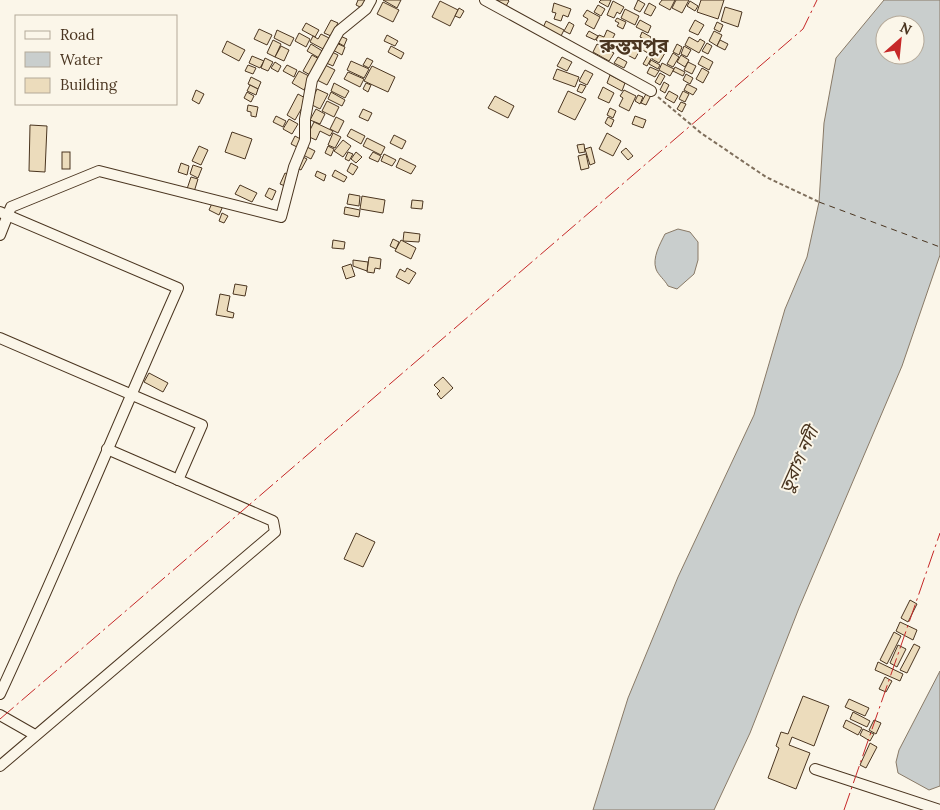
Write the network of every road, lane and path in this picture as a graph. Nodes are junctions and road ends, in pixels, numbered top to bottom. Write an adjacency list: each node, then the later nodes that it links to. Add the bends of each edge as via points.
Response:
1 (371, 0): 5 (street, via 366,9 339,31 312,80 305,140 281,217 99,171 11,207)
2 (485, 0): 3 (street)
3 (651, 91): 4 (path, via 701,133 766,177)
4 (818, 202)
5 (4, 213): 6 (street); 8 (street, via 178,288)
6 (0, 235)
7 (0, 338): 8 (street)
8 (131, 394): 9 (street); 10 (street, via 202,425)
9 (107, 449): 10 (street); 11 (street)
10 (178, 480): 13 (street, via 273,521 275,532)
11 (0, 694)
12 (0, 715): 13 (street)
13 (36, 735): 14 (street)
14 (0, 766)
15 (815, 769): 16 (street)
16 (940, 810)

